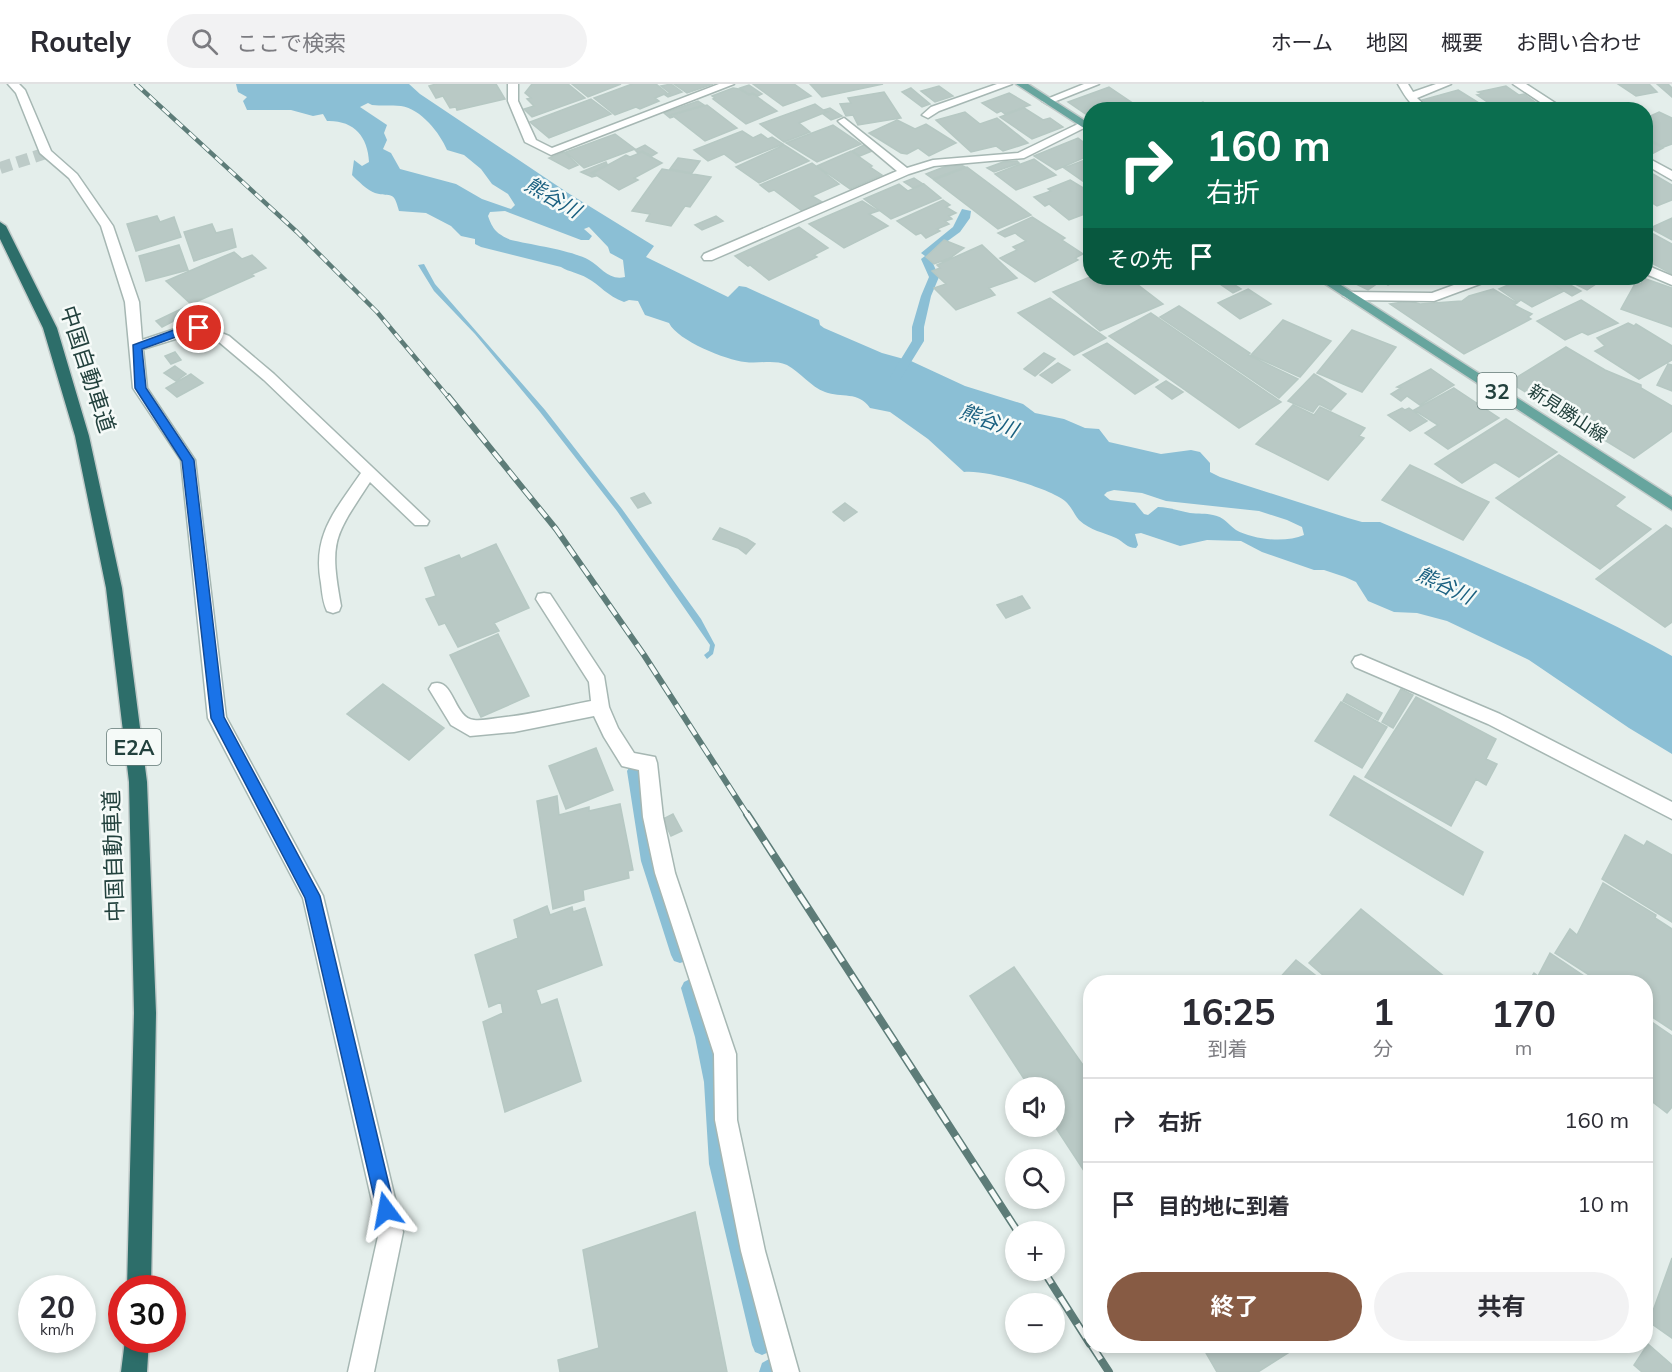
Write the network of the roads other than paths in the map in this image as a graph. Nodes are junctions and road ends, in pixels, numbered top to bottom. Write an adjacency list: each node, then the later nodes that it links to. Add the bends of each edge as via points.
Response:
1 (13, 84): 28 (street, via 21,92 46,153 73,176 107,226 132,302)
2 (513, 84): 3 (street, via 513,101 531,142 551,152)
3 (729, 84)
4 (1007, 84): 14 (street, via 935,109)
5 (1021, 84): 11 (main road)
6 (1094, 84): 11 (street)
7 (1403, 84): 10 (street)
8 (1446, 84): 10 (street)
9 (1518, 84): 13 (street)
10 (1411, 96): 12 (street)
11 (1047, 101): 16 (main road)
12 (1417, 102)
13 (1548, 102)
14 (928, 116)
15 (844, 121): 19 (street)
16 (1083, 124)
17 (1083, 129): 19 (street, via 1020,156 933,163)
18 (1653, 164): 20 (street)
19 (905, 172): 22 (street)
20 (1672, 176)
21 (0, 226): 38 (highway, 中国自動車道 / E2A, via 50,328 82,436 114,588 138,782 145,1013)
22 (708, 257)
23 (1653, 272): 24 (street)
24 (1672, 281)
25 (1333, 285): 27 (main road, 新見勝山線 / 32)
26 (1465, 285): 27 (street, via 1434,297)
27 (1350, 296): 30 (main road, 新見勝山線 / 32)
28 (136, 347): 29 (street, via 199,328 224,339); 41 (street, via 140,388 188,460 217,718 313,896 391,1232)
29 (369, 472): 31 (street); 33 (street, via 327,544)
30 (1672, 504)
31 (421, 521)
32 (544, 599): 36 (street, via 598,681)
33 (333, 606)
34 (1361, 662): 37 (street, via 1494,719)
35 (438, 689): 36 (street, via 457,720 470,728)
36 (600, 707): 42 (street, via 628,760 648,763 665,873 725,1054 726,1120 753,1251)
37 (1672, 812)
38 (139, 1275)
39 (136, 1353): 40 (highway)
40 (134, 1372)
41 (361, 1372)
42 (786, 1372)

